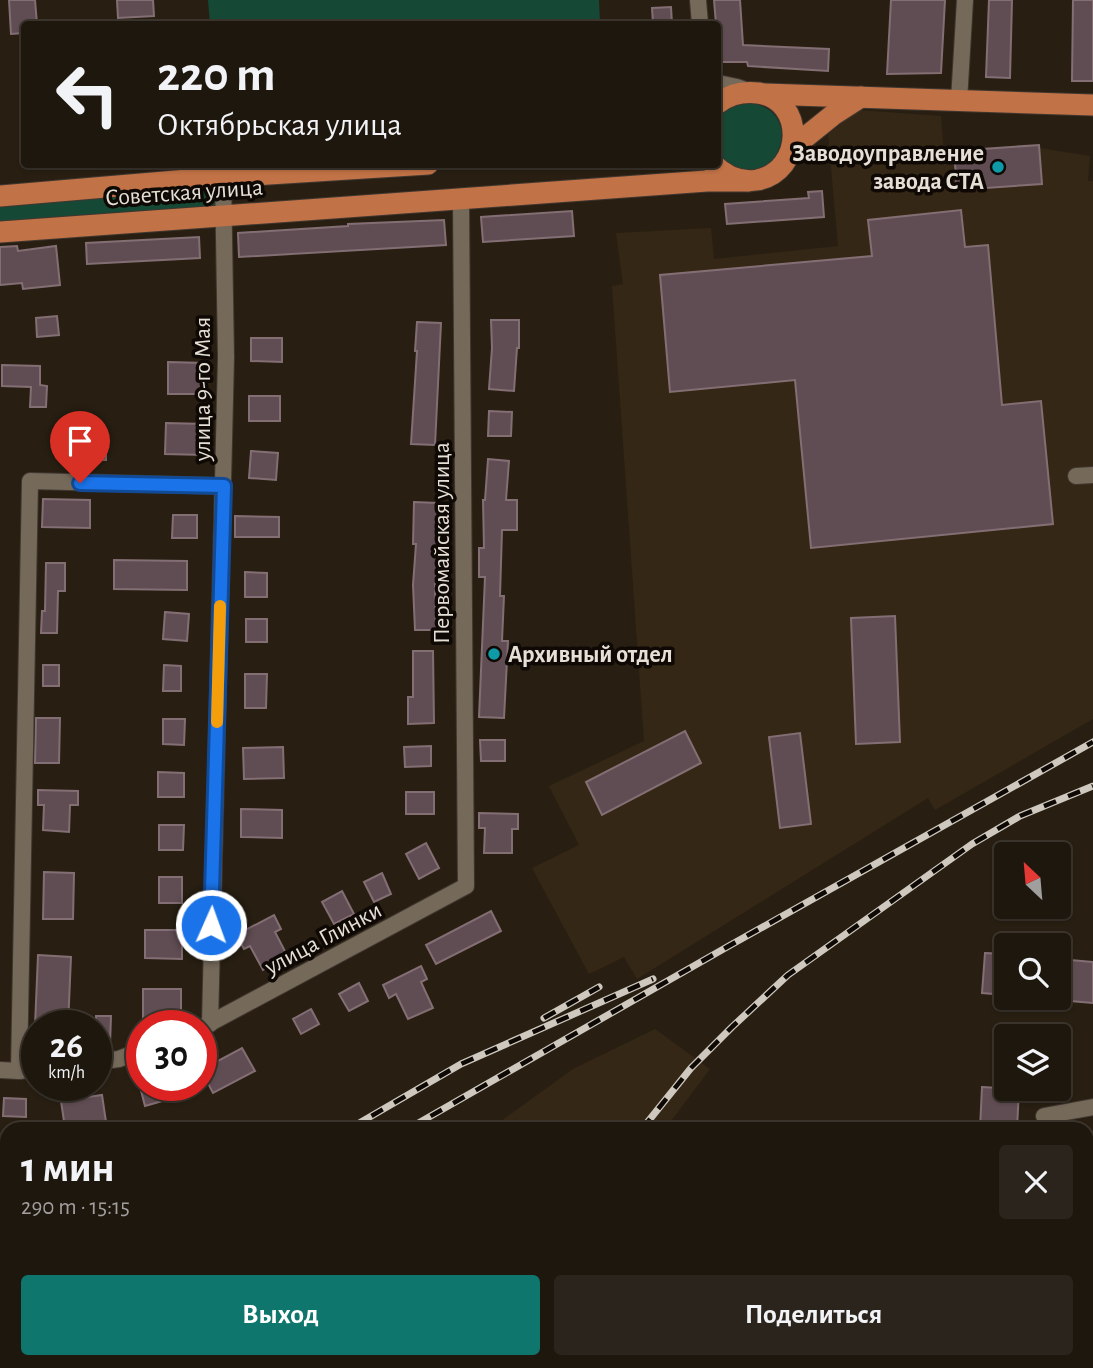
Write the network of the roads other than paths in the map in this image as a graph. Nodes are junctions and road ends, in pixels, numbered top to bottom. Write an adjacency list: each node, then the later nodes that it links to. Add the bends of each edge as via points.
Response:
1 (698, 0): 3 (street)
2 (965, 0): 7 (street)
3 (700, 21)
4 (721, 84): 5 (street)
5 (757, 93): 6 (main road); 8 (main road, via 737,92); 10 (main road, via 777,101 788,113)
6 (861, 97): 7 (main road); 10 (main road, Советская улица)
7 (959, 100): 9 (main road)
8 (721, 101)
9 (1093, 105)
10 (792, 148): 14 (main road, Советская улица, via 772,174)
11 (365, 168): 13 (main road, Советская улица)
12 (717, 168): 14 (main road)
13 (223, 177): 15 (main road, Советская улица); 17 (street, улица 9-го Мая)
14 (748, 181): 16 (main road, Советская улица)
15 (0, 196)
16 (461, 200): 17 (main road, Советская улица); 22 (street, Первомайская улица)
17 (223, 215): 18 (main road, Советская улица); 21 (street, улица 9-го Мая)
18 (0, 232)
19 (1093, 475): 20 (street)
20 (1076, 476)
21 (224, 486): 23 (street, улица 9-го Мая); 26 (street, via 30,481)
22 (466, 887): 24 (street, улица Глинки)
23 (207, 1010)
24 (217, 1020)
25 (0, 1070): 26 (street)
26 (19, 1071)
27 (1093, 1107): 28 (street)
28 (1044, 1116)

